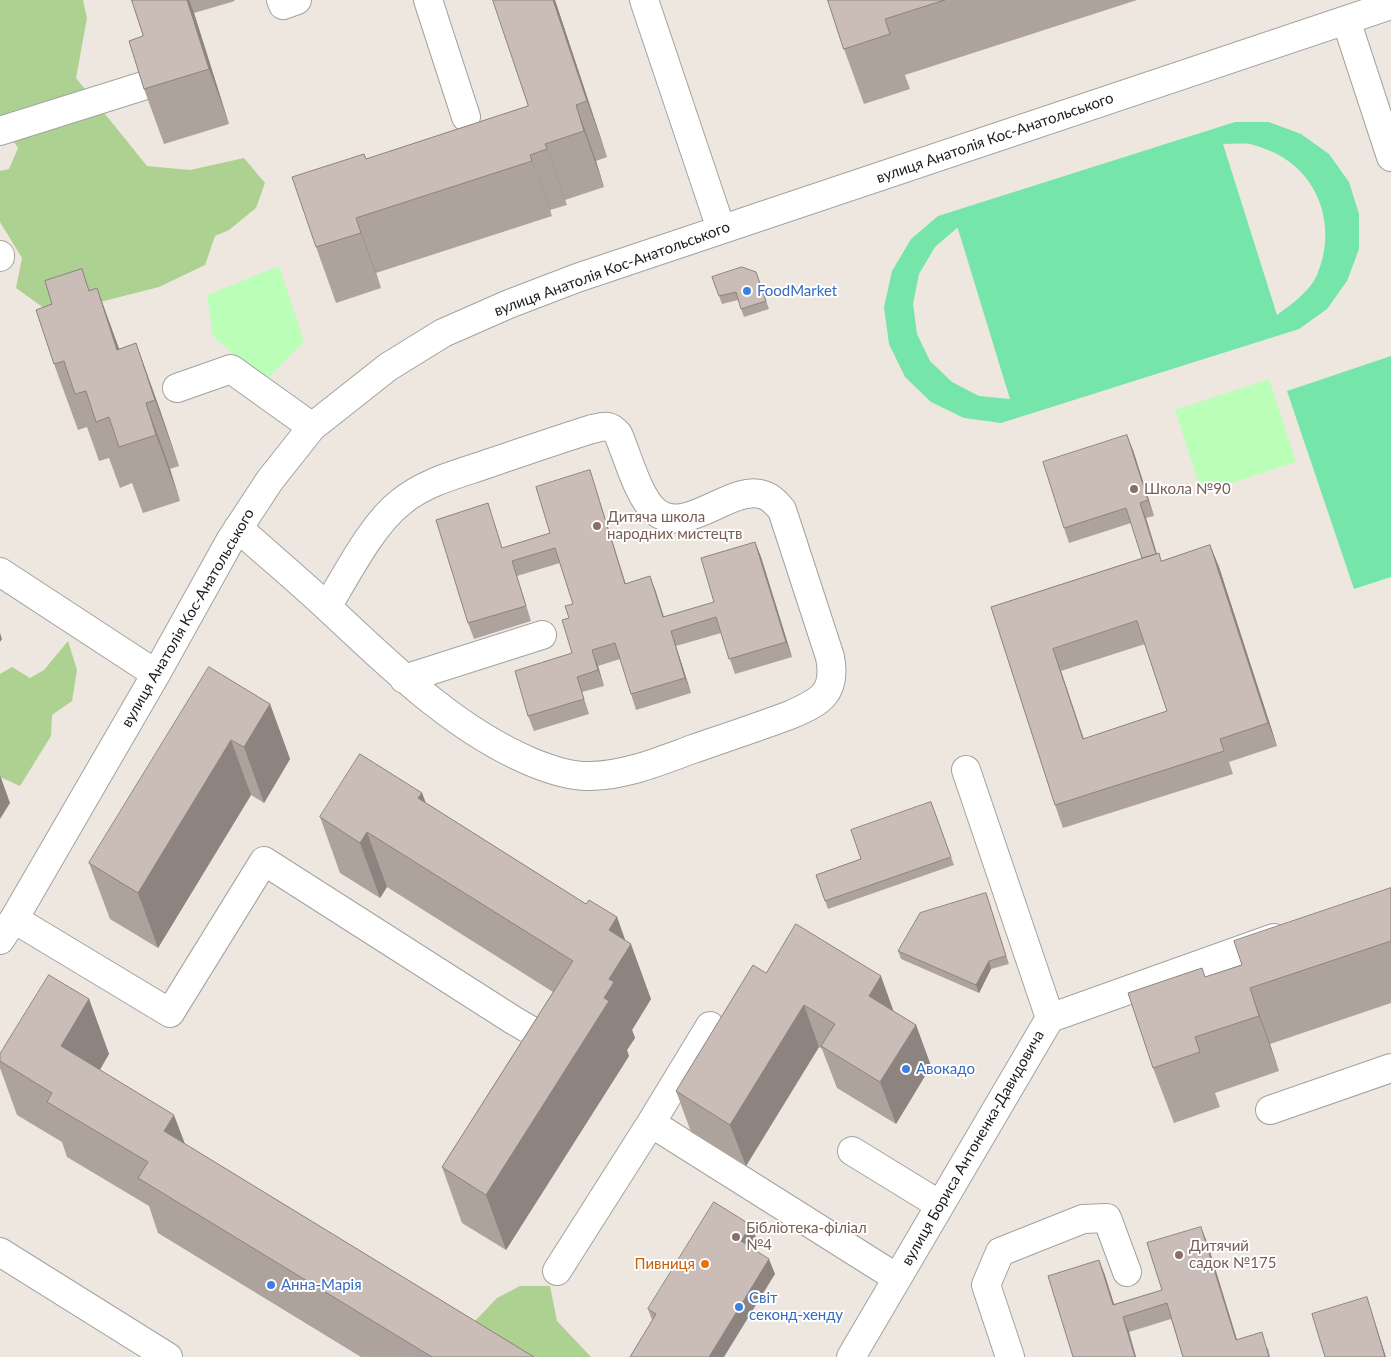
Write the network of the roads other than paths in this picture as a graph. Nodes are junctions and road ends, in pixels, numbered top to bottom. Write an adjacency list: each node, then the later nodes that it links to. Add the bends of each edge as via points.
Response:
1 (281, 0): 2 (street, via 283,5)
2 (298, 0)
3 (428, 0): 8 (street)
4 (644, 0): 11 (street)
5 (1391, 5): 6 (street, вулиця Анатолія Кос-Анатольського)
6 (1346, 20): 10 (street); 11 (street, вулиця Анатолія Кос-Анатольського)
7 (146, 84): 9 (street)
8 (466, 117)
9 (0, 131)
10 (1391, 157)
11 (721, 230): 13 (street, вулиця Анатолія Кос-Анатольського, via 577,278 443,333 388,367)
12 (177, 388): 13 (street, via 231,369)
13 (312, 427): 14 (street, вулиця Анатолія Кос-Анатольського, via 270,480)
14 (238, 528): 16 (street); 18 (street, вулиця Анатолія Кос-Анатольського)
15 (0, 572): 18 (street)
16 (327, 607): 19 (street); 19 (street, via 367,542 400,502 450,477 605,426 618,434 645,499 662,516 690,516 749,493 764,494 774,500 782,510 832,670 830,685 820,700 790,715 635,769 589,776 566,774 512,754 437,705)
17 (542, 635): 19 (street)
18 (156, 674): 21 (street, вулиця Анатолія Кос-Анатольського)
19 (404, 679)
20 (966, 770): 23 (street)
21 (7, 929): 25 (street, via 170,1013 264,861)
22 (1300, 929): 23 (street, вулиця Бориса Антоненка-Давидовича)
23 (1050, 1018): 30 (street, вулиця Бориса Антоненка-Давидовича)
24 (710, 1026): 28 (street)
25 (537, 1034)
26 (1391, 1068): 27 (street)
27 (1270, 1110)
28 (651, 1123): 32 (street); 34 (street)
29 (852, 1151): 30 (street)
30 (940, 1205): 34 (street, вулиця Бориса Антоненка-Давидовича)
31 (0, 1252): 35 (street)
32 (557, 1271)
33 (1127, 1272): 37 (street, via 1107,1218 1083,1219 1000,1252 986,1285)
34 (897, 1278): 36 (street, вулиця Бориса Антоненка-Давидовича)
35 (168, 1357)
36 (851, 1357)
37 (1010, 1357)

